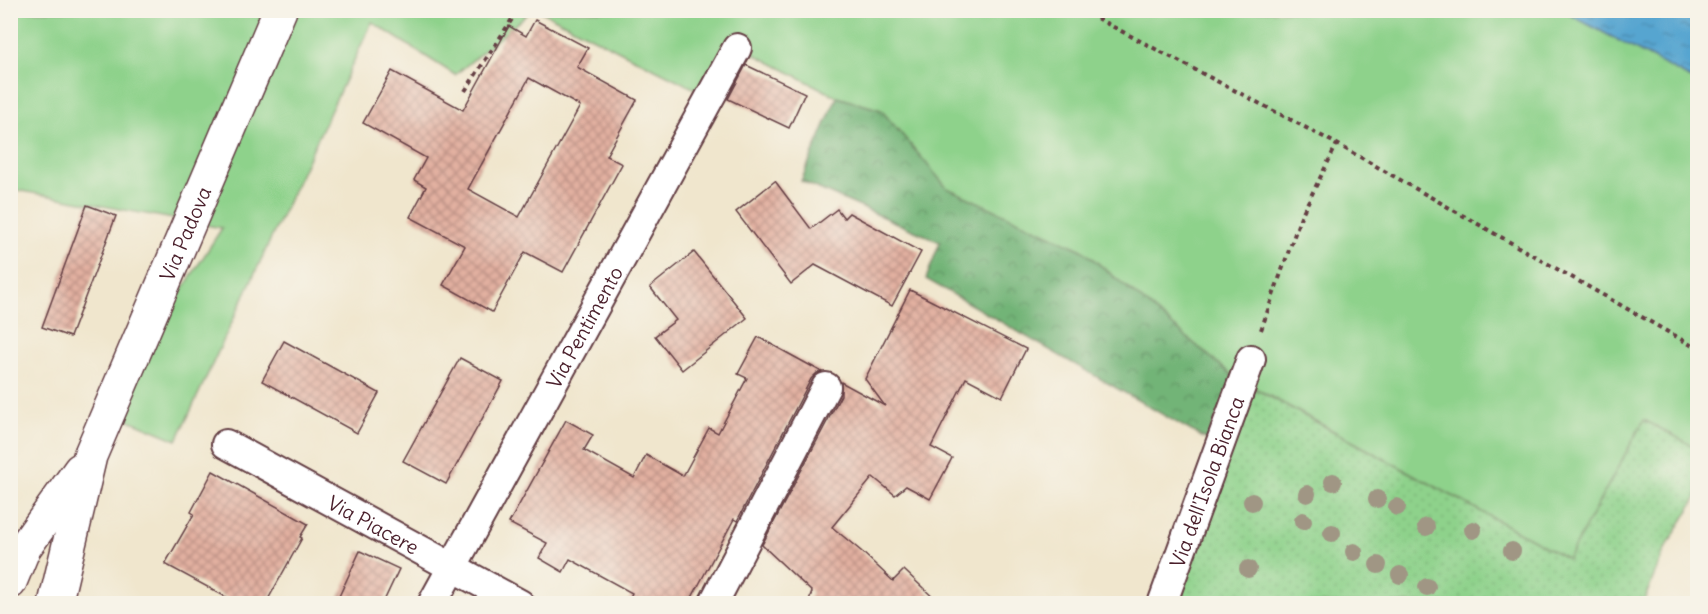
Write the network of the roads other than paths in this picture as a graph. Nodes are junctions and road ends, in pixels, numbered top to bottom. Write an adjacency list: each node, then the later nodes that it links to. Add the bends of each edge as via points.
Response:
1 (280, 10): 6 (main road, Via Padova)
2 (737, 48): 7 (street, Via Pentimento)
3 (1251, 359): 13 (street, Via dell'Isola Bianca)
4 (825, 387): 12 (street)
5 (226, 444): 7 (street, Via Piacere)
6 (90, 456): 8 (main road, Via Padova, via 24,548); 9 (main road, Via Padova)
7 (452, 566): 10 (street, Via Pentimento); 11 (street, Via Piacere)
8 (10, 582)
9 (55, 603)
10 (432, 603)
11 (520, 603)
12 (713, 603)
13 (1162, 603)

